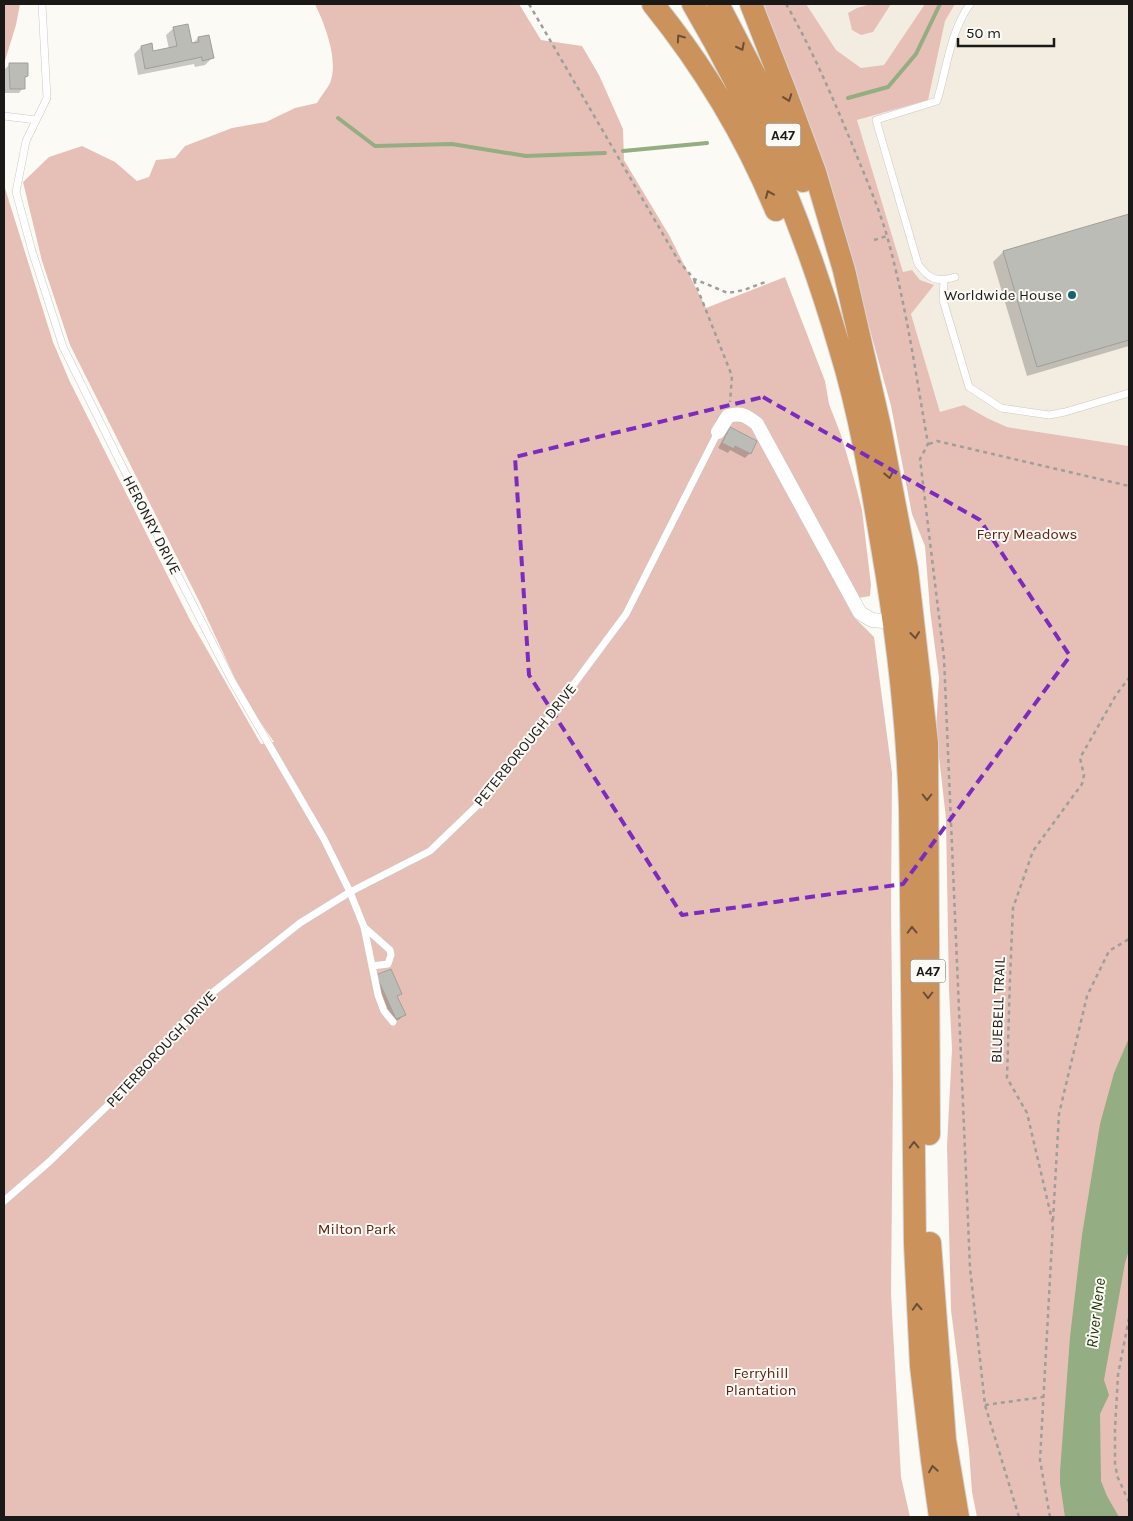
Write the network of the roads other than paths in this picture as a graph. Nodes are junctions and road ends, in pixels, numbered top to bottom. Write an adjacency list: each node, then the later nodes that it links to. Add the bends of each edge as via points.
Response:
1 (42, 4): 8 (lane, HERONRY DRIVE, via 47,98)
2 (653, 4): 12 (highway, A47, one-way to 2, via 833,365 767,188 729,115 679,36)
3 (694, 4): 12 (highway, A47, via 753,119 781,183)
4 (718, 4): 12 (highway, A47, one-way to 12, via 771,106 802,177 836,272)
5 (751, 4): 12 (highway, A47, one-way to 12, via 815,172 844,270)
6 (970, 4): 10 (lane, via 954,35 937,101 876,120 918,264 926,275)
7 (4, 116): 8 (lane)
8 (36, 120): 15 (lane, HERONRY DRIVE, via 26,141 16,192 63,347 232,681 324,839)
9 (955, 277): 10 (lane)
10 (944, 280): 11 (lane, via 944,300 969,388 1001,408 1049,415)
11 (1129, 394)
12 (870, 428): 14 (highway, A47, via 870,474); 21 (highway, A47, one-way to 21, via 907,569 927,743 930,1251 945,1440)
13 (718, 432): 14 (street, via 728,416 737,414 757,424 860,613 872,620); 15 (lane, PETERBOROUGH DRIVE, via 626,614 483,800 430,851)
14 (894, 622): 20 (highway, A47, one-way to 14, via 922,1375 918,1313 908,746)
15 (350, 892): 16 (lane, HERONRY DRIVE); 19 (lane, PETERBOROUGH DRIVE, via 300,923 207,997 130,1084)
16 (364, 927): 17 (lane, HERONRY DRIVE); 17 (lane, via 390,950 388,964)
17 (372, 966): 18 (lane, HERONRY DRIVE, via 384,1011)
18 (393, 1022)
19 (4, 1202)
20 (940, 1517)
21 (958, 1517)

